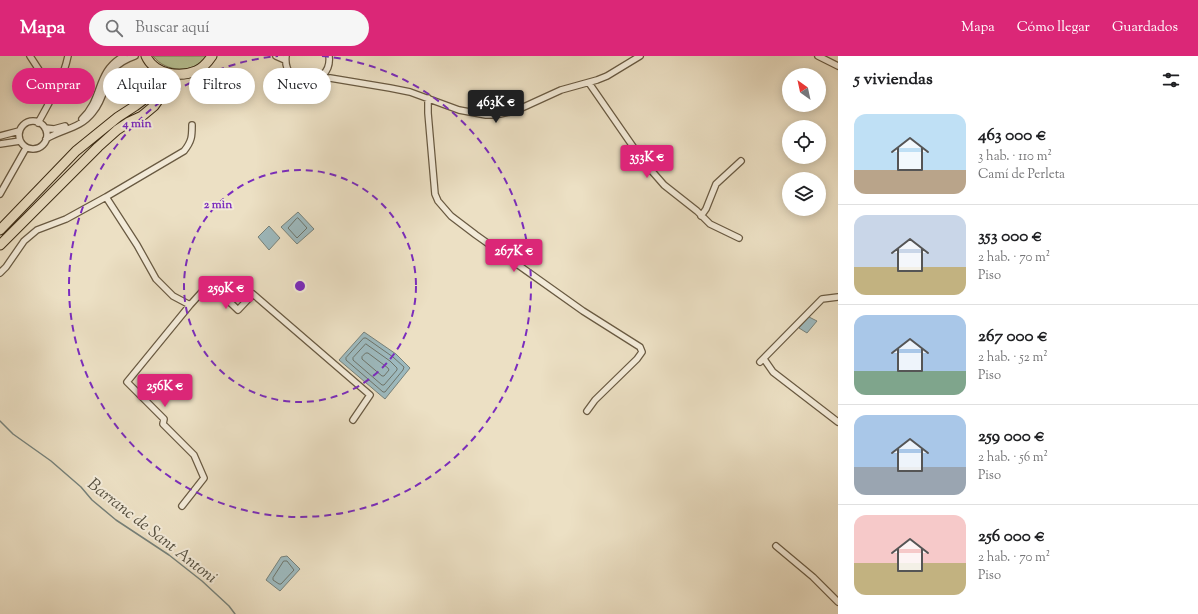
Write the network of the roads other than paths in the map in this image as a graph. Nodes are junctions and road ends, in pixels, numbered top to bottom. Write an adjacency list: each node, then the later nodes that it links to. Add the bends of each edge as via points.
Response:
1 (30, 56): 15 (street)
2 (68, 56): 16 (street)
3 (124, 56): 27 (street, via 108,69 92,107 81,119 68,126)
4 (135, 56): 30 (street, via 121,62 110,73 98,104 87,119 74,128 55,133)
5 (212, 56): 18 (highway, via 207,64 197,70)
6 (276, 56): 11 (street)
7 (329, 56): 14 (street)
8 (640, 56): 21 (street, via 607,76)
9 (818, 56): 12 (street)
10 (145, 57): 13 (highway)
11 (286, 58): 17 (street)
12 (838, 66)
13 (155, 67): 38 (highway, via 156,80 143,100 76,151)
14 (328, 67): 20 (street)
15 (38, 68)
16 (65, 68)
17 (288, 68)
18 (181, 74)
19 (331, 78): 20 (street)
20 (340, 80): 22 (street, via 410,92)
21 (589, 83): 22 (street, via 551,93 514,111 495,115 459,110); 37 (street, via 643,161 664,185)
22 (428, 98): 44 (street, via 435,194 438,201 451,216 476,235 583,311 640,347 642,352 637,359)
23 (48, 104): 25 (street)
24 (155, 104): 40 (highway, via 142,116 117,130 98,147)
25 (38, 123): 27 (street); 28 (street, via 27,123)
26 (192, 124): 36 (street, via 192,138 184,151)
27 (45, 128): 30 (street)
28 (19, 131): 29 (street); 31 (street)
29 (0, 136)
30 (46, 139): 33 (street, via 38,148)
31 (20, 141): 32 (street); 33 (street)
32 (0, 144)
33 (26, 148): 35 (street)
34 (741, 161): 37 (street, via 716,184)
35 (0, 194)
36 (106, 197): 41 (street, via 31,235); 43 (street, via 156,279 174,296)
37 (701, 216): 39 (street, via 710,224)
38 (0, 230)
39 (739, 238)
40 (0, 245)
41 (0, 273)
42 (838, 297): 46 (street, via 822,299 762,360 773,372)
43 (190, 305): 45 (street, via 210,283 238,310 253,294 370,395); 47 (street, via 127,382 164,419 163,424 194,455 204,478)
44 (587, 411)
45 (353, 420)
46 (838, 422)
47 (182, 506)
48 (776, 546): 49 (street, via 813,576)
49 (838, 602)

